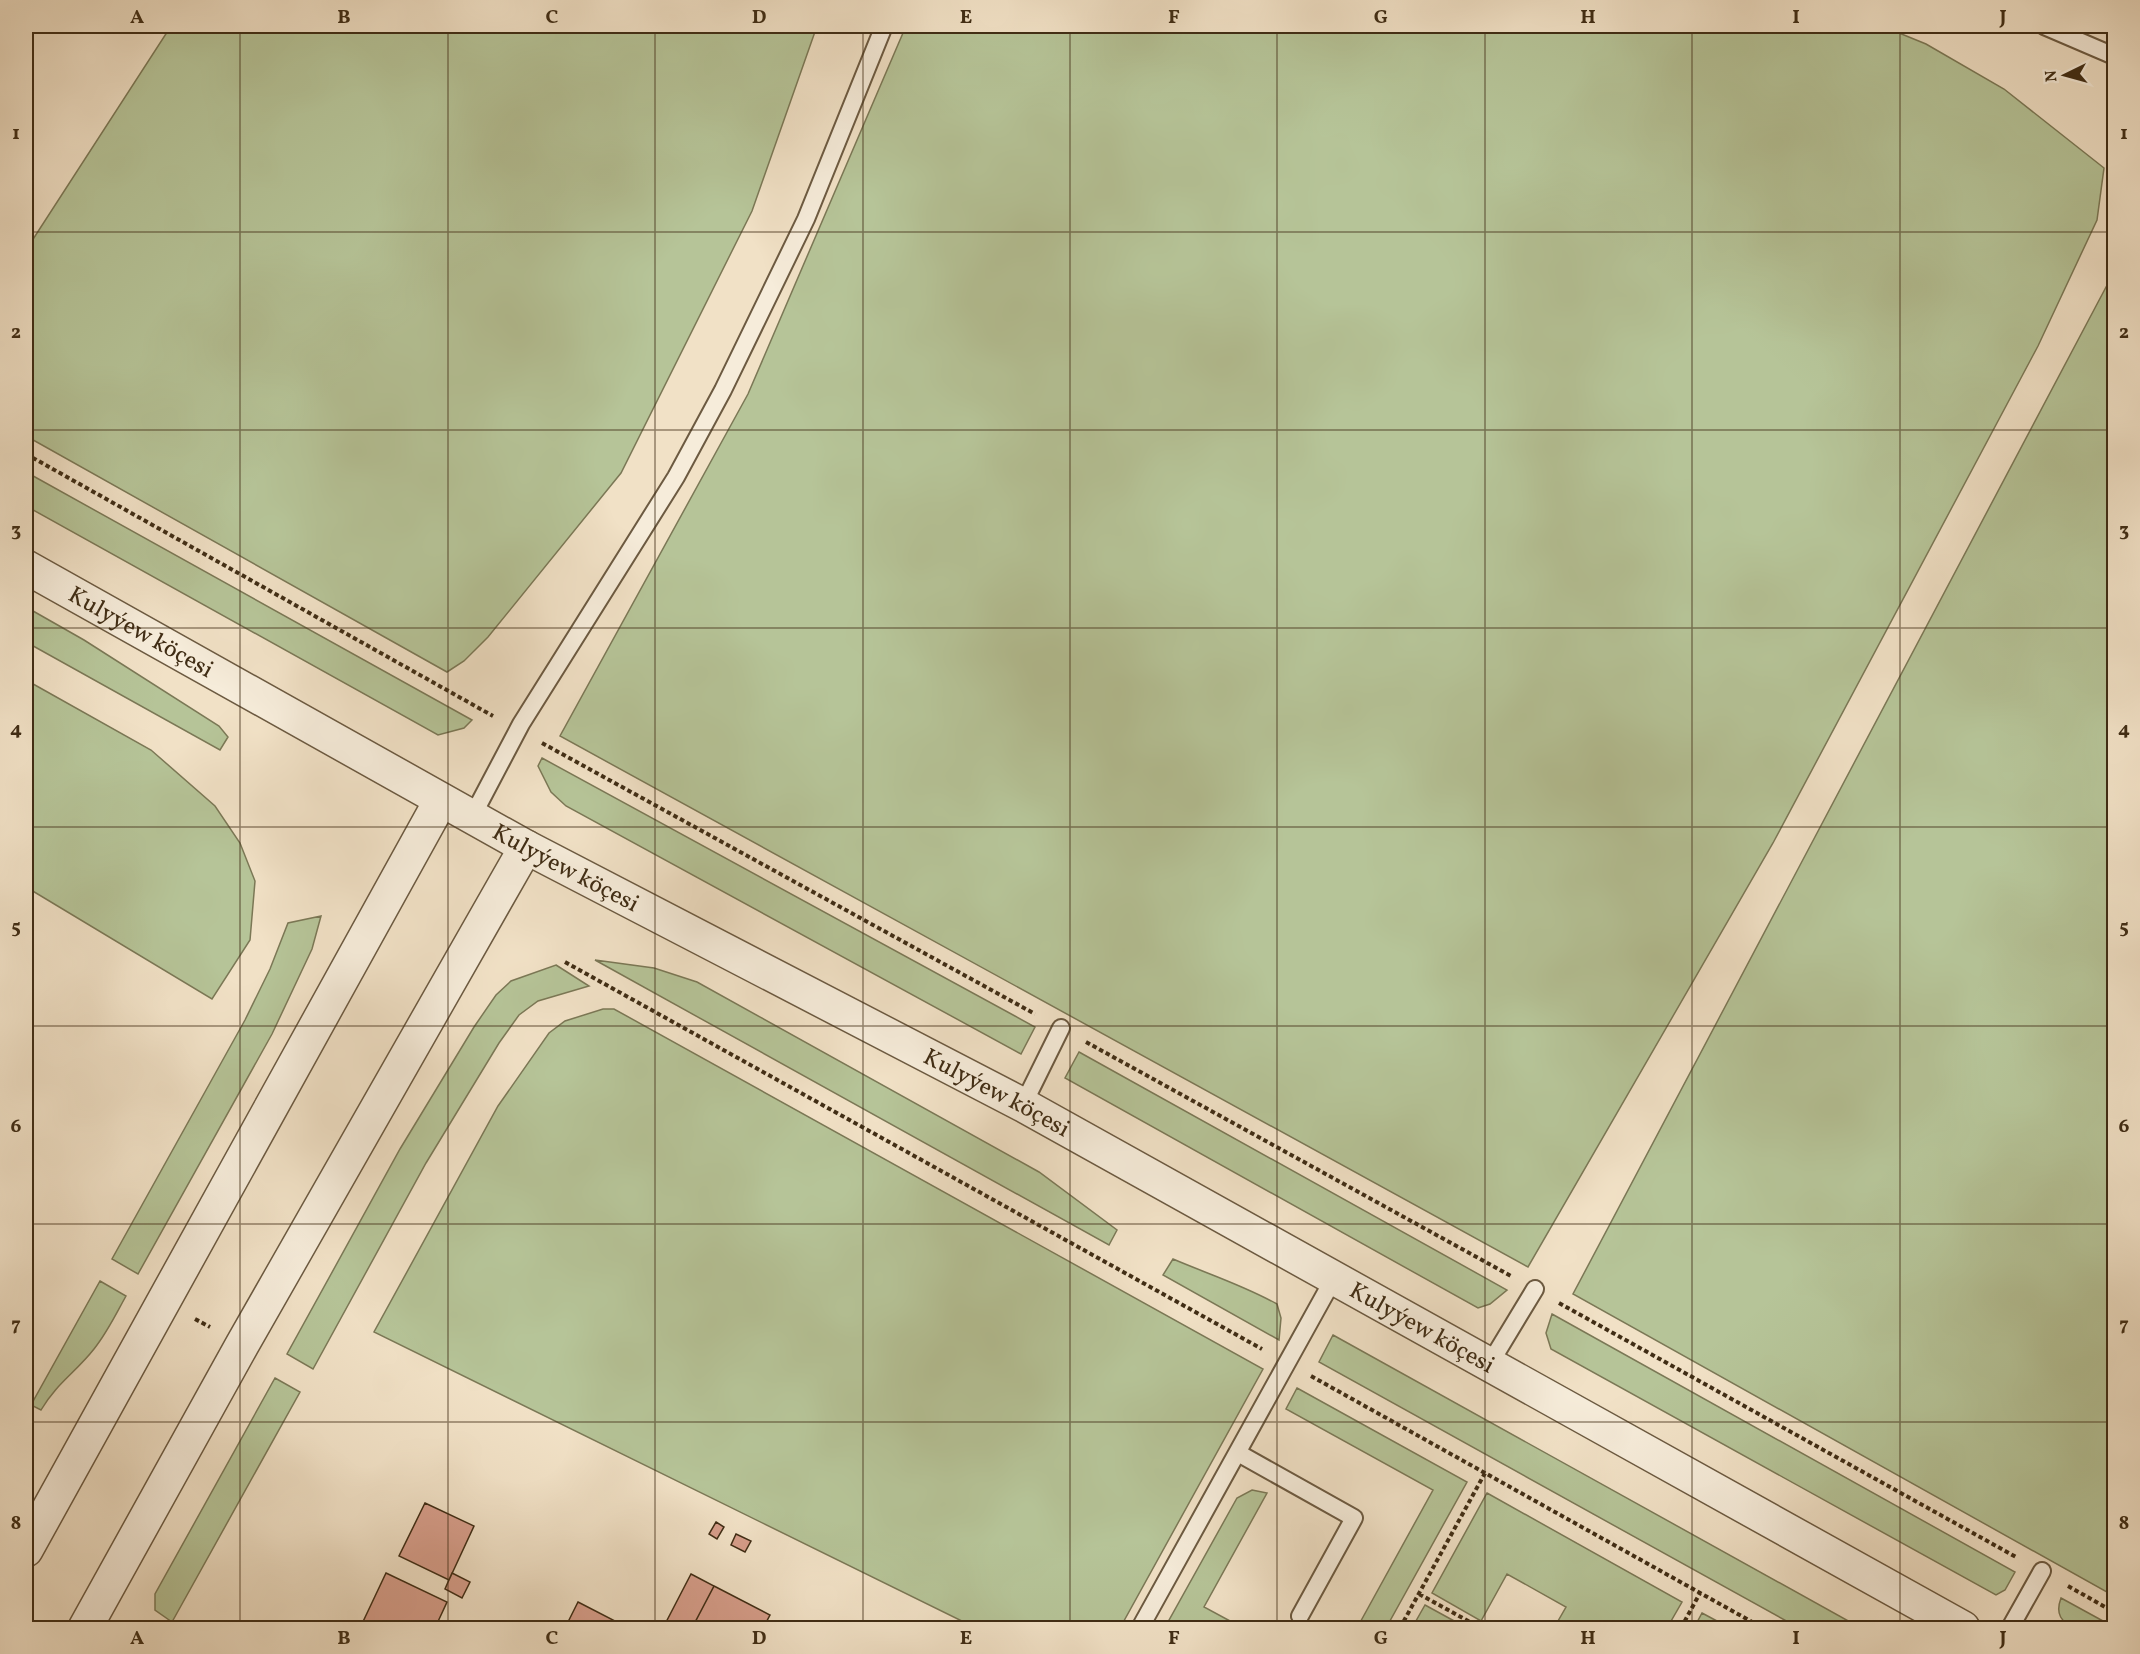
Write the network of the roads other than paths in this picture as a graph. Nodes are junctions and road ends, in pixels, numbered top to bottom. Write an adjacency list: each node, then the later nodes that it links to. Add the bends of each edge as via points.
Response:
1 (884, 26): 6 (lane, via 806,219 723,390 676,477 521,724)
2 (2044, 26): 3 (lane)
3 (2115, 56)
4 (26, 567): 5 (street, Kulyýew köçesi)
5 (441, 800): 6 (street, Kulyýew köçesi); 14 (street)
6 (472, 817): 7 (street, Kulyýew köçesi)
7 (526, 847): 9 (street, Kulyýew köçesi); 17 (street)
8 (1061, 1028): 9 (lane)
9 (1023, 1106): 10 (street, Kulyýew köçesi)
10 (1335, 1278): 12 (street, Kulyýew köçesi); 13 (lane)
11 (1535, 1289): 12 (lane)
12 (1489, 1365): 19 (street, Kulyýew köçesi)
13 (1238, 1453): 16 (lane, via 1354,1518); 18 (lane)
14 (26, 1550)
15 (2042, 1571): 20 (lane)
16 (1300, 1616)
17 (85, 1629)
18 (1140, 1629)
19 (1963, 1629)
20 (2010, 1629)

